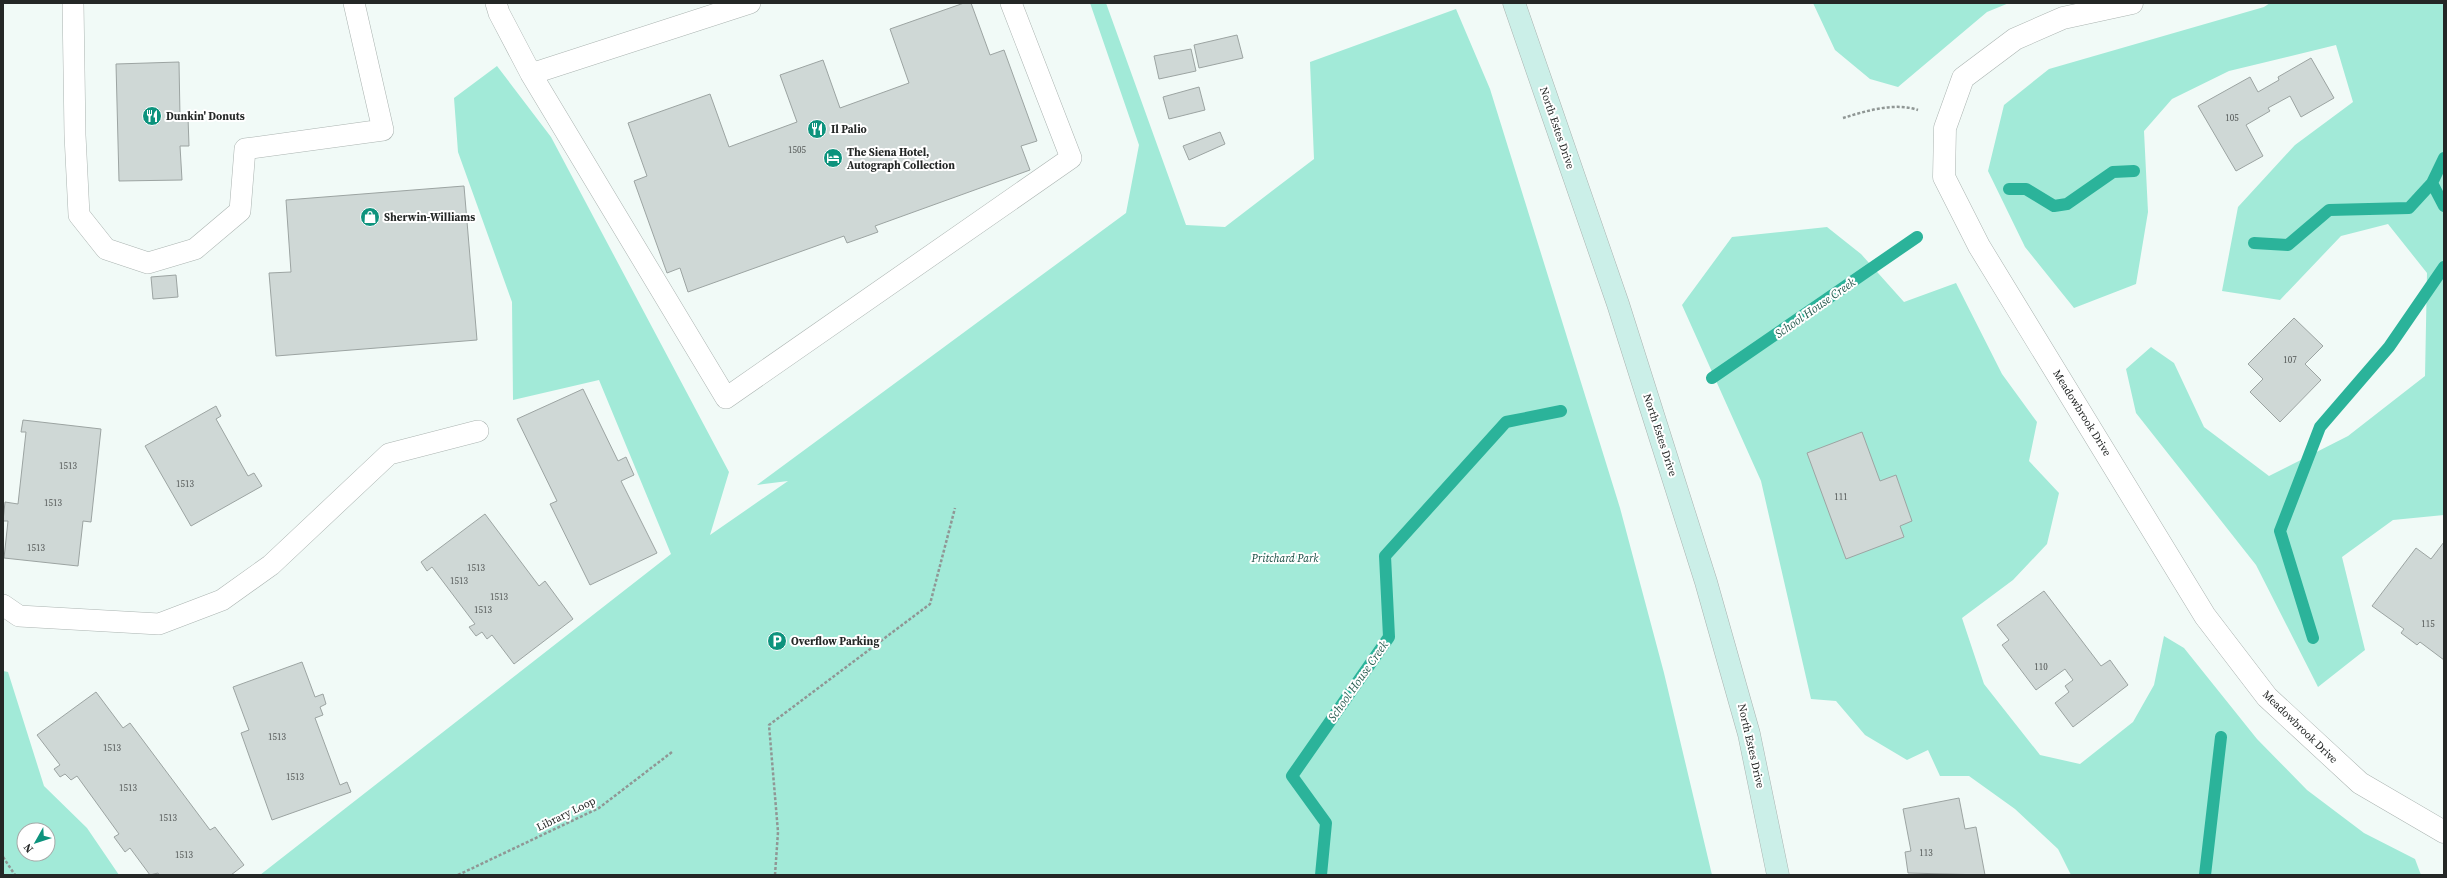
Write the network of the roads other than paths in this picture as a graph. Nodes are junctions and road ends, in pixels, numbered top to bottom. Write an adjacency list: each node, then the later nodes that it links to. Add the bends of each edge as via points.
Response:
1 (72, 3): 2 (lane, via 79,215 106,249 148,263 195,249 240,211 245,149 383,130)
2 (354, 3)
3 (496, 3): 8 (lane)
4 (750, 3): 8 (lane)
5 (1011, 3): 8 (lane, via 1070,158 726,398)
6 (1514, 3): 12 (main road, North Estes Drive, via 1618,304 1706,582 1749,734)
7 (2132, 3): 11 (street, Meadowbrook Drive, via 2063,18 2016,39 1963,78 1945,128 1944,177 1979,246 2205,616 2267,697 2360,783)
8 (531, 74)
9 (478, 431): 10 (lane, via 389,454 271,565 222,600 159,624 19,616)
10 (3, 605)
11 (2444, 832)
12 (1778, 875)

